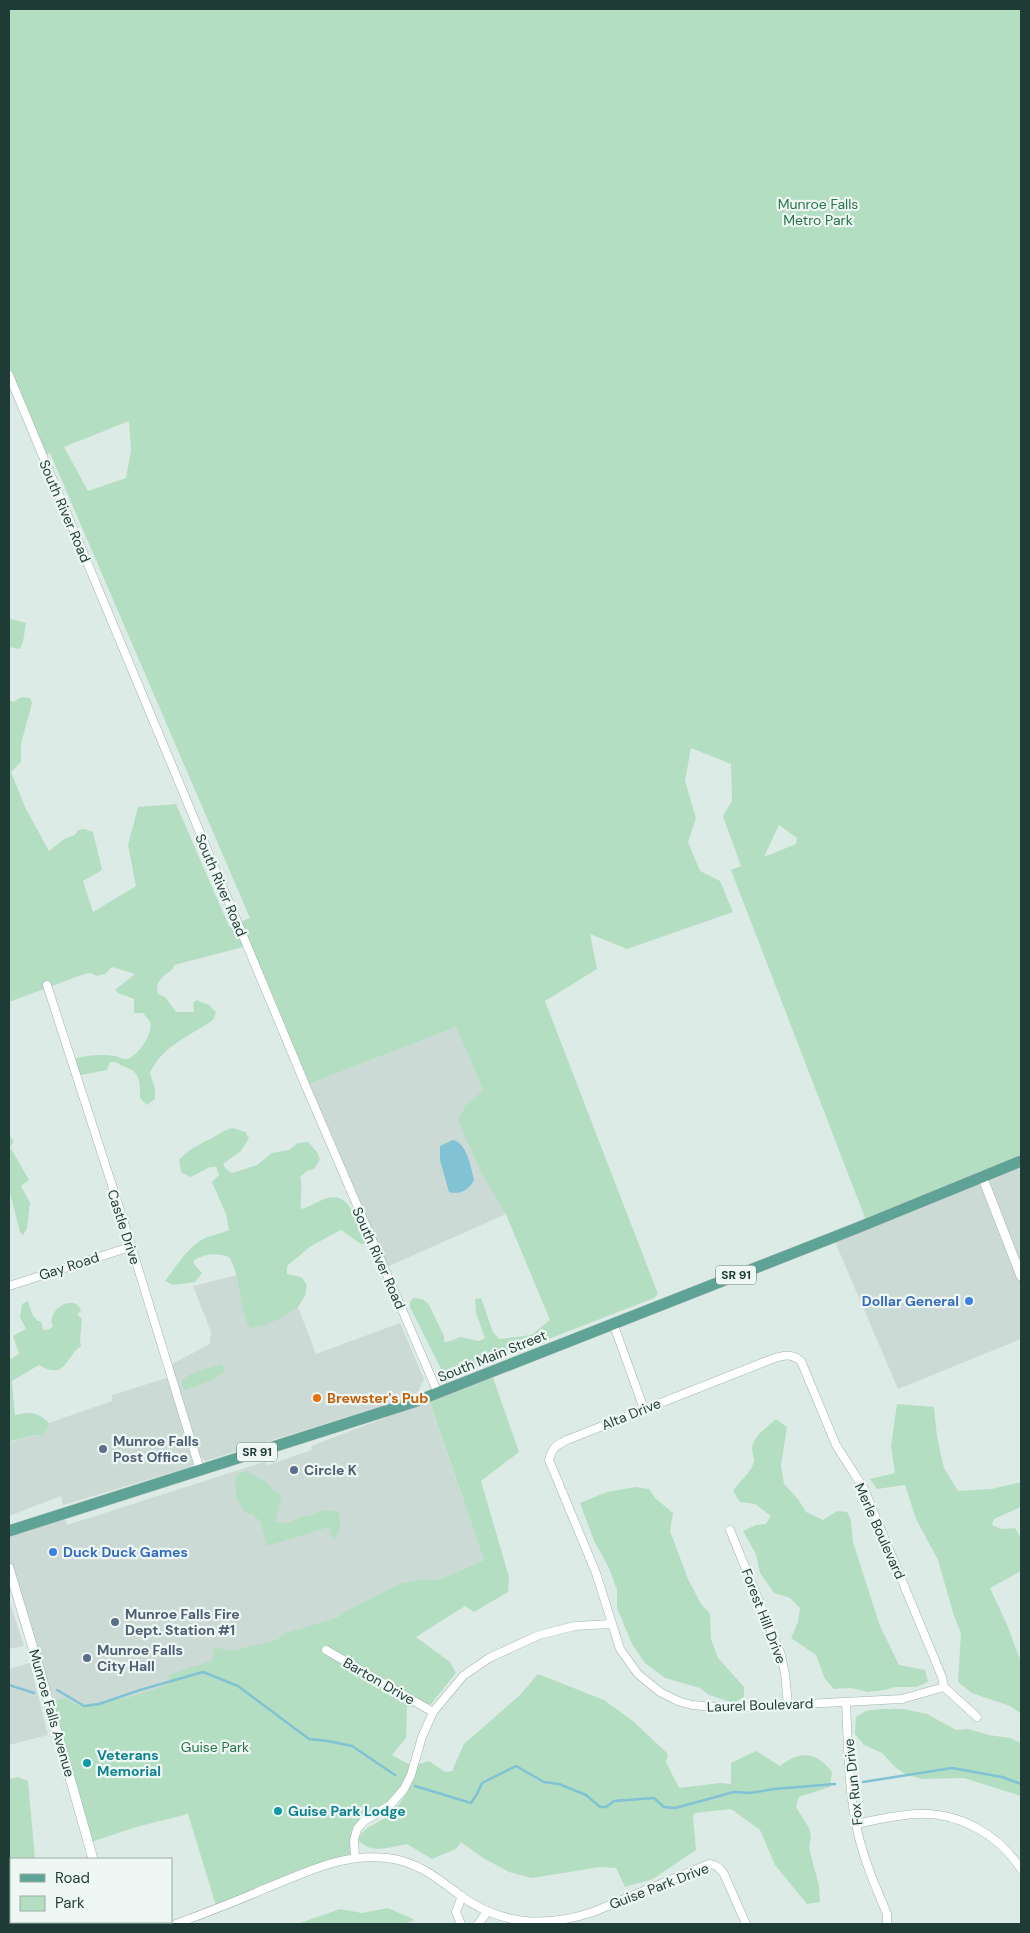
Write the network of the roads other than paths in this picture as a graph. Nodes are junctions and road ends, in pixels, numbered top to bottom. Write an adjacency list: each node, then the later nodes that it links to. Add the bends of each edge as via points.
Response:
1 (9, 375): 10 (street, South River Road, via 307,1089)
2 (46, 984): 5 (street, Castle Drive)
3 (1021, 1161): 4 (main road, SR 91)
4 (982, 1176): 6 (street); 8 (main road, SR 91)
5 (130, 1247): 7 (street, Gay Road); 12 (street, Castle Drive)
6 (1021, 1276)
7 (9, 1286)
8 (613, 1323): 10 (main road, South Main Street / SR 91); 11 (street)
9 (749, 1368): 11 (street, Alta Drive); 19 (street, Merle Boulevard, via 785,1355 801,1361 836,1445 864,1489)
10 (438, 1393): 12 (main road, South Main Street / SR 91)
11 (644, 1409): 13 (street, Alta Drive, via 556,1445 549,1460)
12 (200, 1470): 15 (main road, South Main Street / SR 91)
13 (560, 1487): 17 (street, Laurel Boulevard, via 596,1573)
14 (730, 1530): 21 (street, Forest Hill Drive, via 781,1655)
15 (9, 1531)
16 (9, 1568): 26 (street, Munroe Falls Avenue)
17 (611, 1624): 21 (street, Laurel Boulevard, via 620,1649 634,1670 654,1688 678,1701 714,1708); 22 (street, via 556,1629 500,1652 463,1676)
18 (326, 1650): 22 (street, Barton Drive)
19 (944, 1687): 20 (street, Laurel Boulevard, via 902,1699); 23 (street, Merle Boulevard)
20 (846, 1702): 21 (street, Laurel Boulevard); 24 (street, Fox Run Drive, via 851,1798)
21 (788, 1705)
22 (433, 1712): 25 (street, via 400,1796 357,1829)
23 (976, 1717)
24 (856, 1824): 27 (street, via 916,1814 951,1818 994,1839); 34 (street, Fox Run Drive, via 863,1853 887,1914)
25 (355, 1857): 28 (street, Guise Park Drive, via 393,1859 415,1866 436,1876); 30 (street, Guise Park Drive, via 323,1865)
26 (93, 1858)
27 (1021, 1869)
28 (462, 1896): 29 (street, Guise Park Drive); 31 (street, via 456,1912)
29 (488, 1911): 32 (street); 33 (street, Guise Park Drive, via 531,1922 576,1918 709,1864 719,1867 724,1874)
30 (176, 1924)
31 (461, 1924)
32 (478, 1924)
33 (746, 1924)
34 (886, 1924)

